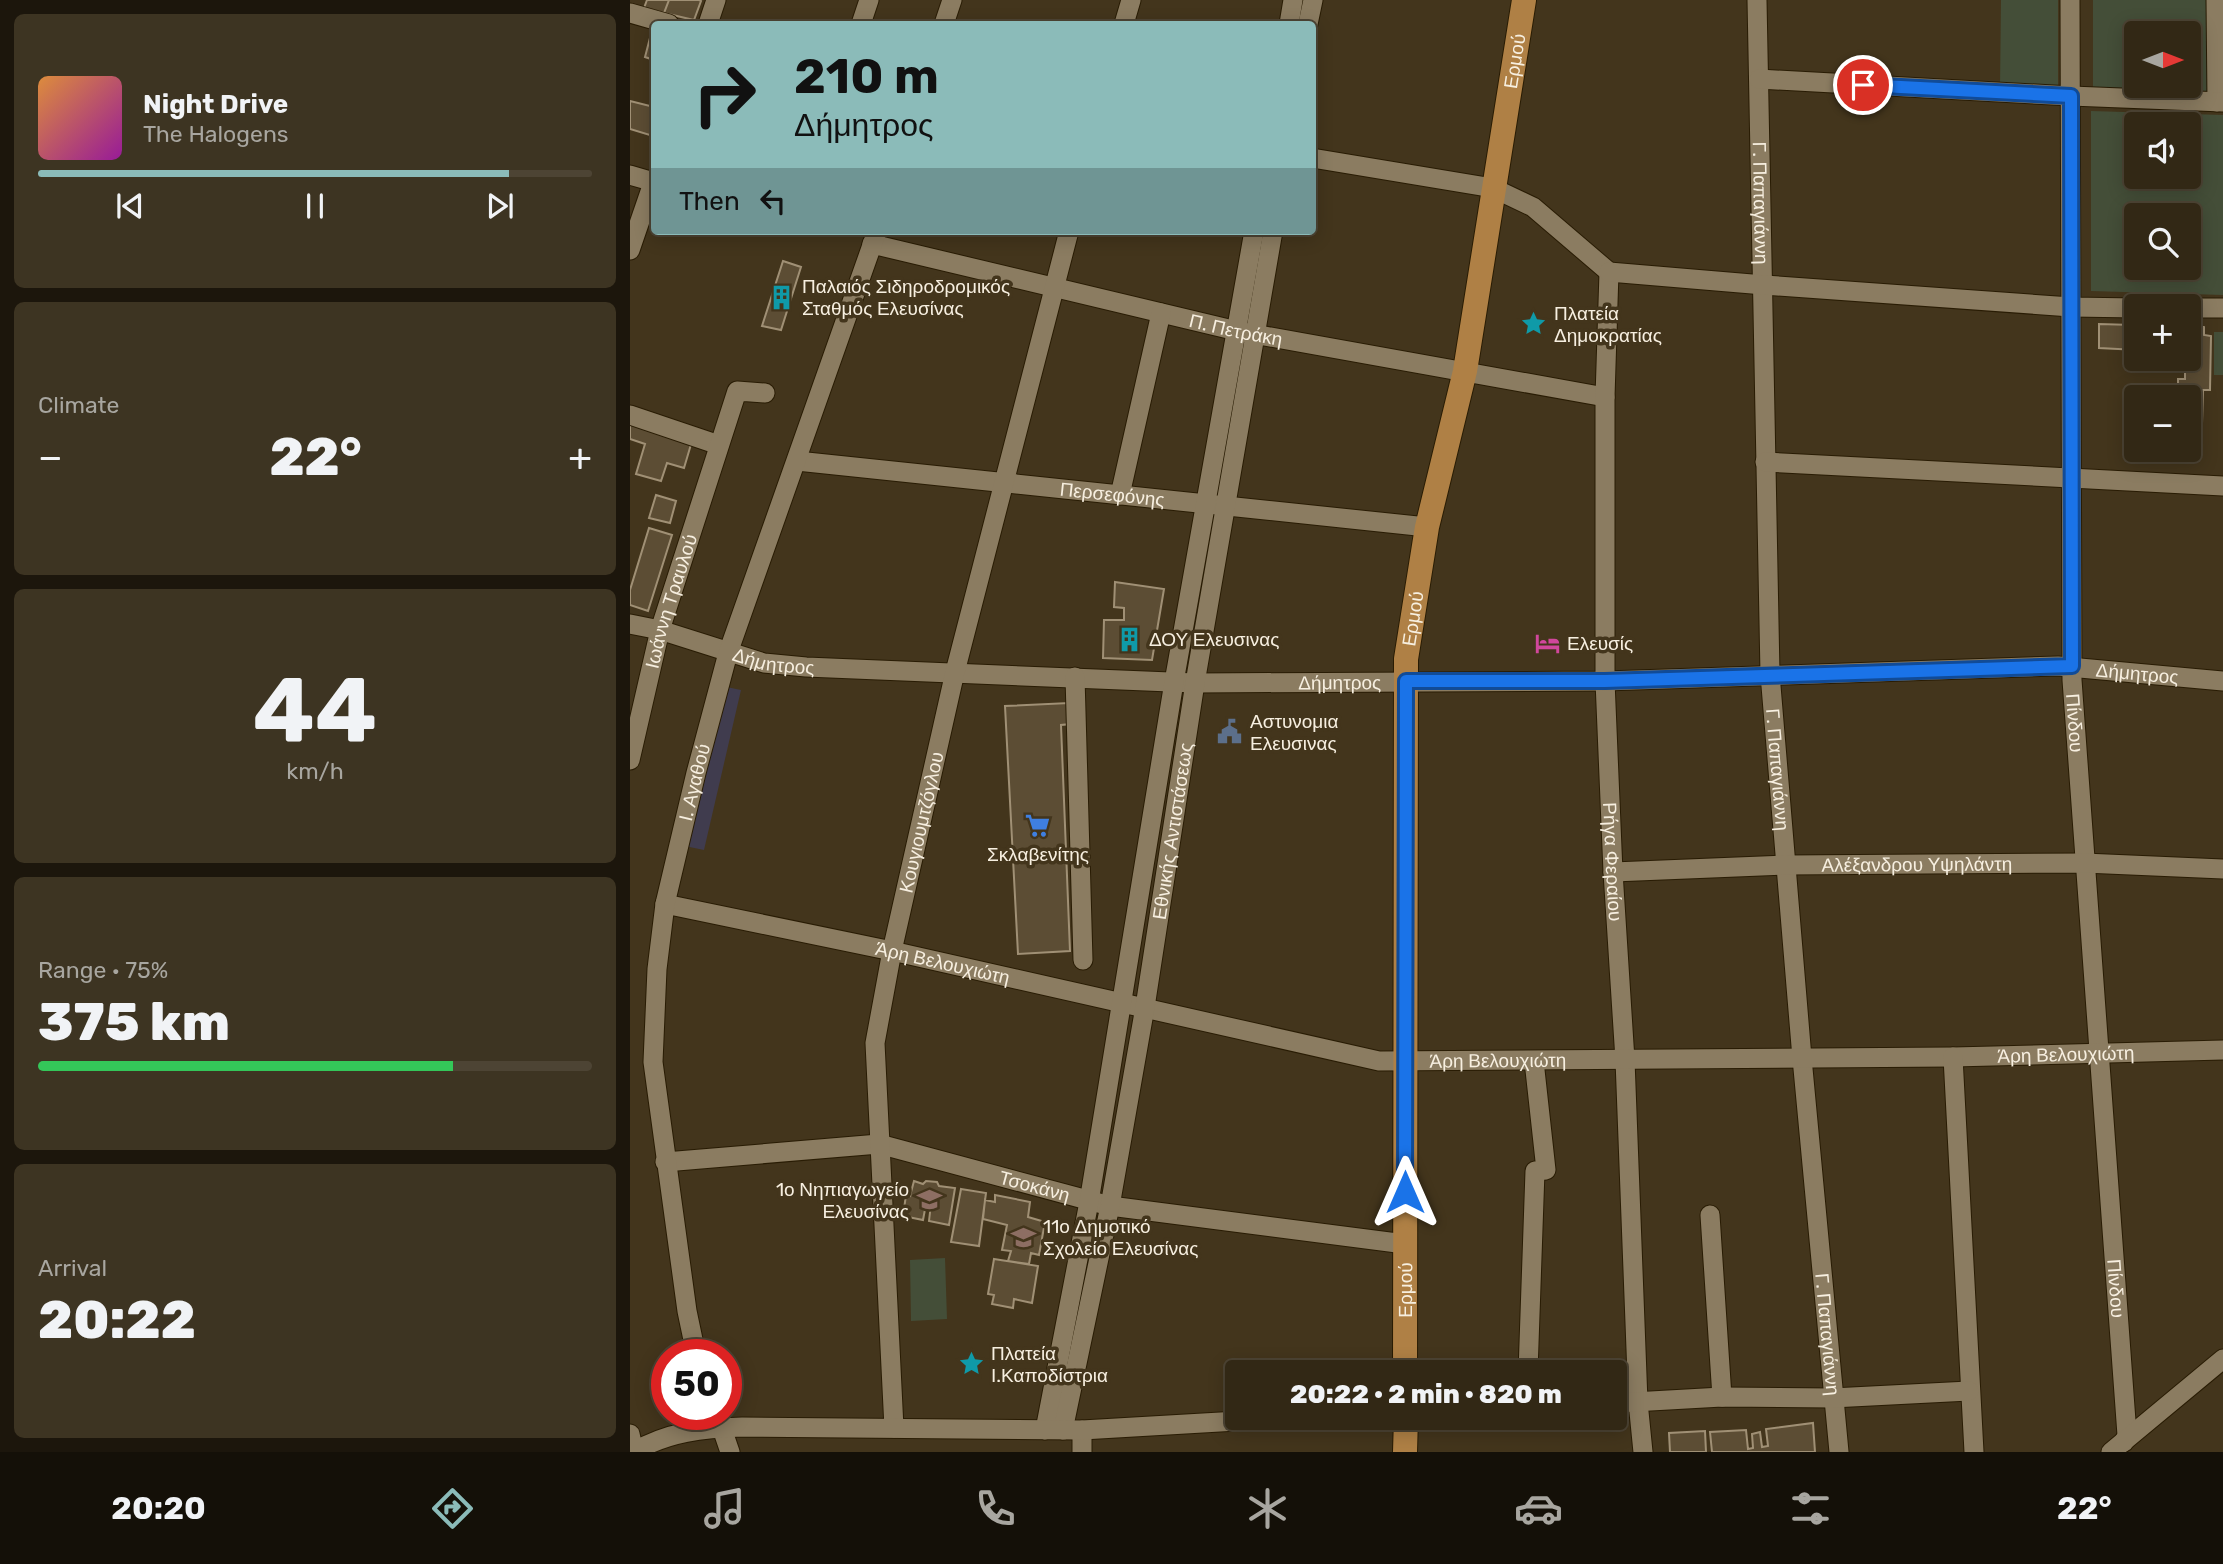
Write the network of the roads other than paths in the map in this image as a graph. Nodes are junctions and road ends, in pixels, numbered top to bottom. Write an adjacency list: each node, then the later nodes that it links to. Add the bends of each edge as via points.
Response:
1 (716, 0): 13 (street)
2 (869, 0): 14 (street)
3 (952, 0): 15 (street)
4 (1131, 0): 16 (street)
5 (1293, 0): 17 (street)
6 (1313, 0): 18 (street)
7 (1524, 0): 25 (main road, Ερμού)
8 (1757, 0): 19 (street, Γ. Παπαγιάννη)
9 (2070, 0): 20 (street, Πίνδου)
10 (2216, 0): 21 (street)
11 (630, 13): 12 (street)
12 (658, 21)
13 (709, 21)
14 (862, 21)
15 (945, 21)
16 (1125, 21)
17 (1290, 21)
18 (1309, 21)
19 (1759, 79): 20 (street); 33 (street, Γ. Παπαγιάννη)
20 (2071, 96): 21 (street); 35 (street, Πίνδου)
21 (2220, 102)
22 (1316, 159): 25 (street)
23 (630, 175): 24 (street)
24 (651, 181)
25 (1493, 188): 32 (street, via 1533,207); 41 (main road, Ερμού)
26 (651, 190): 31 (street)
27 (1068, 235): 34 (street, Κουγιουμτζόγλου)
28 (1254, 235): 40 (street, Εθνικής Αντιστάσεως)
29 (1272, 235): 40 (street, Εθνικής Αντιστάσεως)
30 (875, 237): 34 (street, Π. Πετράκη); 46 (street, Ι. Αγαθού)
31 (630, 250)
32 (1609, 272): 33 (street); 43 (street, Ρήγα Φεραίου)
33 (1764, 285): 35 (street); 47 (street, Γ. Παπαγιάννη)
34 (1054, 288): 39 (street, Π. Πετράκη); 49 (street, Κουγιουμτζόγλου)
35 (2070, 307): 36 (street); 48 (street, Πίνδου)
36 (2124, 308)
37 (2201, 308): 38 (street)
38 (2223, 308)
39 (1161, 313): 40 (street, Π. Πετράκη); 51 (street)
40 (1247, 333): 41 (street, Π. Πετράκη); 52 (street, Εθνικής Αντιστάσεως)
41 (1465, 370): 43 (street, Π. Πετράκη); 53 (main road, Ερμού)
42 (765, 393): 45 (street, Ιωάννη Τραυλού, via 737,391)
43 (1605, 397): 62 (street, Ρήγα Φεραίου)
44 (630, 415): 45 (street)
45 (719, 444): 55 (street, Ιωάννη Τραυλού)
46 (797, 461): 49 (street, Περσεφόνης); 56 (street, Ι. Αγαθού)
47 (1765, 462): 48 (street); 59 (street, Γ. Παπαγιάννη)
48 (2071, 476): 50 (street); 57 (street, Πίνδου)
49 (1005, 483): 51 (street, Περσεφόνης); 58 (street, Κουγιουμτζόγλου)
50 (2223, 485)
51 (1120, 495): 52 (street, Περσεφόνης)
52 (1216, 504): 53 (street, Περσεφόνης); 64 (street, Εθνικής Αντιστάσεως); 65 (street, Εθνικής Αντιστάσεως)
53 (1427, 527): 61 (main road, Ερμού)
54 (630, 624): 55 (street, Δήμητρος)
55 (660, 630): 56 (street, Δήμητρος); 66 (street, Ιωάννη Τραυλού)
56 (728, 653): 58 (street, Δήμητρος, via 806,667); 71 (street, Ι. Αγαθού)
57 (2072, 666): 59 (street, Δήμητρος); 63 (street, Δήμητρος); 67 (street, Πίνδου)
58 (956, 672): 60 (street, Δήμητρος); 72 (street, Κουγιουμτζόγλου)
59 (1770, 674): 62 (street, Δήμητρος); 68 (street, Γ. Παπαγιάννη)
60 (1075, 677): 64 (street, Δήμητρος); 73 (street)
61 (1406, 681): 62 (street, Δήμητρος); 65 (street, Δήμητρος); 82 (main road, Ερμού)
62 (1605, 681): 70 (street, Ρήγα Φεραίου)
63 (2223, 681)
64 (1174, 682): 65 (street, Δήμητρος); 74 (street, Εθνικής Αντιστάσεως)
65 (1195, 683): 75 (street, Εθνικής Αντιστάσεως)
66 (630, 761)
67 (2084, 863): 68 (street, Αλέξανδρου Υψηλάντη); 69 (street, Αλέξανδρου Υψηλάντη); 77 (street, Πίνδου)
68 (1786, 865): 70 (street, Αλέξανδρου Υψηλάντη); 79 (street, Γ. Παπαγιάννη)
69 (2223, 869)
70 (1613, 872): 80 (street, Ρήγα Φεραίου)
71 (665, 904): 72 (street, Άρη Βελουχιώτη); 84 (street, Ι. Αγαθού, via 652,1034)
72 (892, 951): 74 (street, Άρη Βελουχιώτη); 83 (street, Κουγιουμτζόγλου, via 876,1043)
73 (1083, 960)
74 (1121, 1003): 75 (street, Άρη Βελουχιώτη); 85 (street, Εθνικής Αντιστάσεως)
75 (1146, 1007): 82 (street, Άρη Βελουχιώτη, via 1379,1061); 86 (street, Εθνικής Αντιστάσεως)
76 (2223, 1050): 77 (street, Άρη Βελουχιώτη)
77 (2099, 1052): 78 (street, Άρη Βελουχιώτη); 106 (street, Πίνδου, via 2127,1435)
78 (1953, 1057): 79 (street, Άρη Βελουχιώτη); 93 (street)
79 (1802, 1058): 80 (street, Άρη Βελουχιώτη); 95 (street, Γ. Παπαγιάννη)
80 (1625, 1060): 81 (street, Άρη Βελουχιώτη); 97 (street, Ρήγα Φεραίου)
81 (1534, 1061): 82 (street, Άρη Βελουχιώτη); 92 (street, via 1546,1170 1535,1171)
82 (1406, 1062): 88 (main road, Ερμού)
83 (879, 1144): 84 (street, Τσοκάνη); 85 (street, Τσοκάνη); 100 (street, Κουγιουμτζόγλου)
84 (665, 1163): 89 (street, Ι. Αγαθού)
85 (1089, 1202): 86 (street, Τσοκάνη); 103 (street, Εθνικής Αντιστάσεως)
86 (1110, 1206): 88 (street, Τσοκάνη); 103 (street, Εθνικής Αντιστάσεως)
87 (1710, 1215): 94 (street)
88 (1405, 1244): 91 (main road, Ερμού)
89 (694, 1339)
90 (2223, 1359): 106 (street)
91 (1405, 1360)
92 (1528, 1360)
93 (1969, 1391): 95 (street); 113 (street)
94 (1722, 1398): 95 (street); 97 (street)
95 (1832, 1398): 112 (street, Γ. Παπαγιάννη)
96 (1627, 1402): 97 (street)
97 (1638, 1402): 111 (street, Ρήγα Φεραίου)
98 (1225, 1421): 103 (street)
99 (742, 1422): 100 (street)
100 (894, 1429): 103 (street)
101 (703, 1430): 107 (street, via 690,1437 649,1443)
102 (722, 1430): 108 (street)
103 (1063, 1430): 109 (street)
104 (1406, 1430): 110 (main road)
105 (630, 1433): 107 (street)
106 (2117, 1447)
107 (635, 1452)
108 (730, 1452)
109 (1082, 1452)
110 (1405, 1452)
111 (1643, 1452)
112 (1839, 1452)
113 (1974, 1452)

